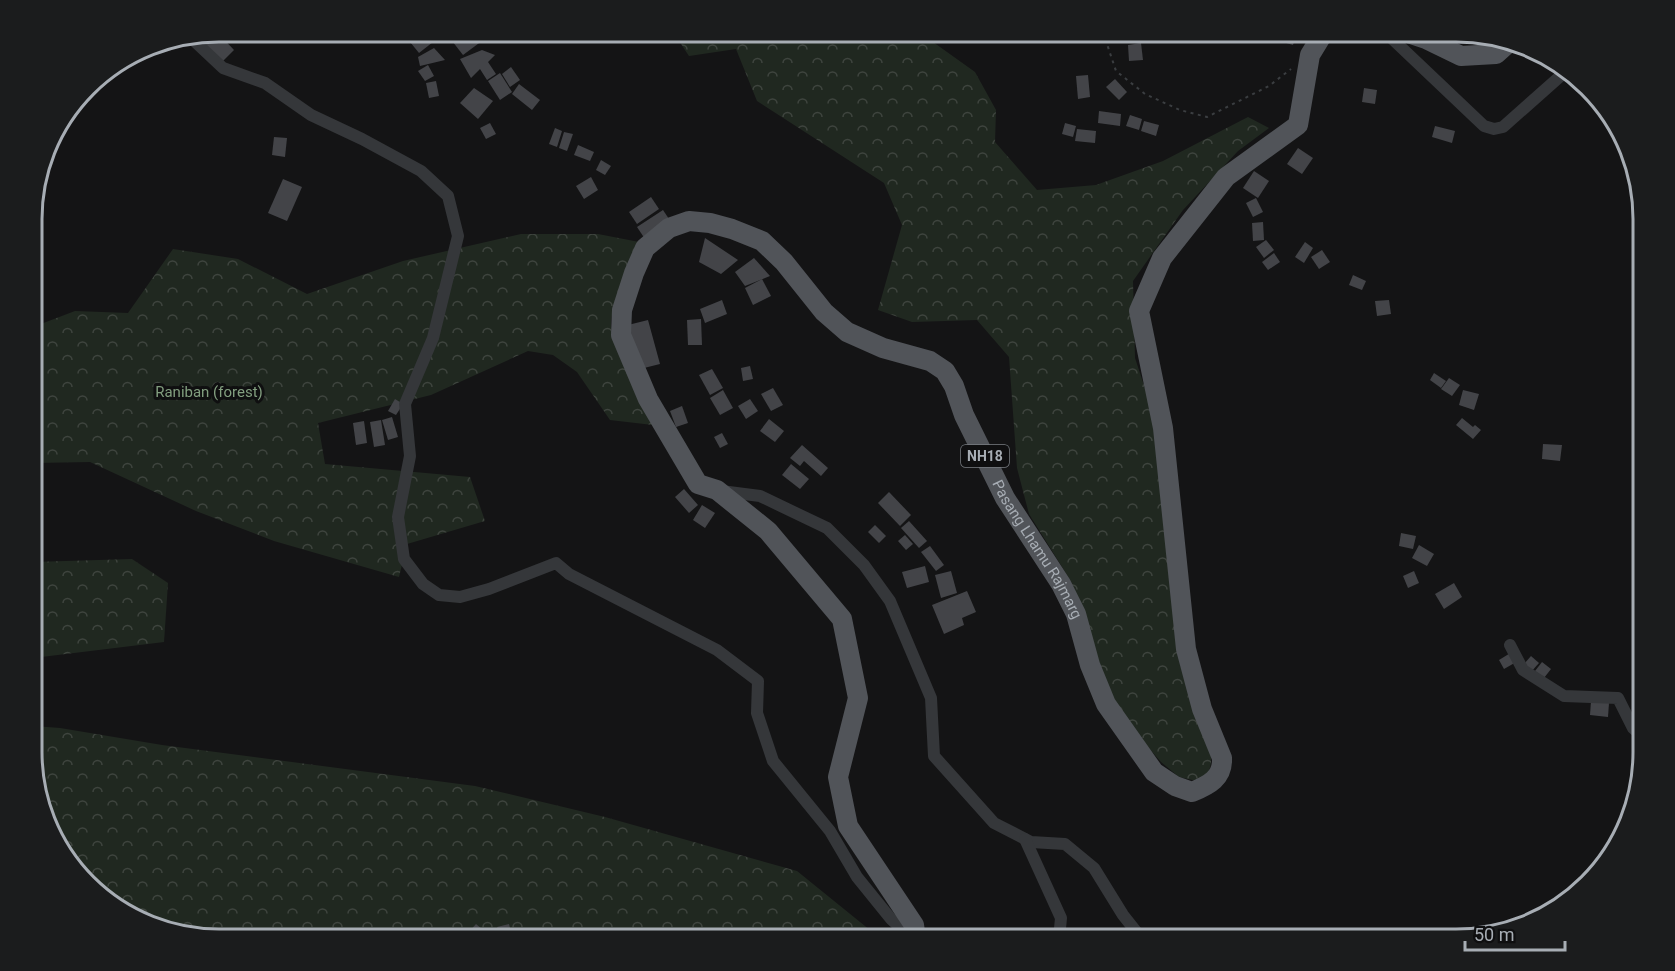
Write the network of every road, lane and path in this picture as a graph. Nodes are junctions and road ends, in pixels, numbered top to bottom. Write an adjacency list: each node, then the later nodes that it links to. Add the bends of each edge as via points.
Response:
1 (1106, 42): 7 (path, via 1116,71 1145,94 1207,117 1269,87)
2 (1318, 42): 7 (main road, Pasang Lhamu Rajmarg / NH18)
3 (1396, 42): 8 (street, via 1484,126 1494,129 1503,127)
4 (1432, 42): 6 (main road, via 1461,56 1496,54)
5 (197, 44): 13 (street, via 223,68 265,83 311,115 422,171 448,196 458,236 433,338 405,404 410,456 398,517 404,559 423,584 440,595 460,597 556,563 568,574 717,650 758,681 757,713 773,761 830,831 857,877)
6 (1502, 48)
7 (1310, 55): 9 (main road, Pasang Lhamu Rajmarg / NH18, via 1298,125 1226,177 1162,258 1139,311 1163,428 1186,649 1202,710 1222,758 1214,782 1192,792 1154,772 1106,704 1076,614 1005,498 945,371 930,361 883,348 847,332 824,312 762,241 732,229 689,221 669,228 645,248 622,310 621,335 648,399 698,484)
8 (1560, 76)
9 (717, 490): 12 (street, via 760,496 827,528 864,565 890,601 931,698 934,756 994,823); 14 (main road, Pasang Lhamu Rajmarg / NH18, via 768,531 842,619 858,698 838,777 848,826)
10 (1510, 645): 11 (street, via 1523,670 1564,696 1618,698)
11 (1633, 728)
12 (1025, 838): 15 (street, via 1061,918); 16 (street, via 1031,842 1065,844 1094,868)
13 (902, 929)
14 (914, 929)
15 (1060, 929)
16 (1134, 929)

